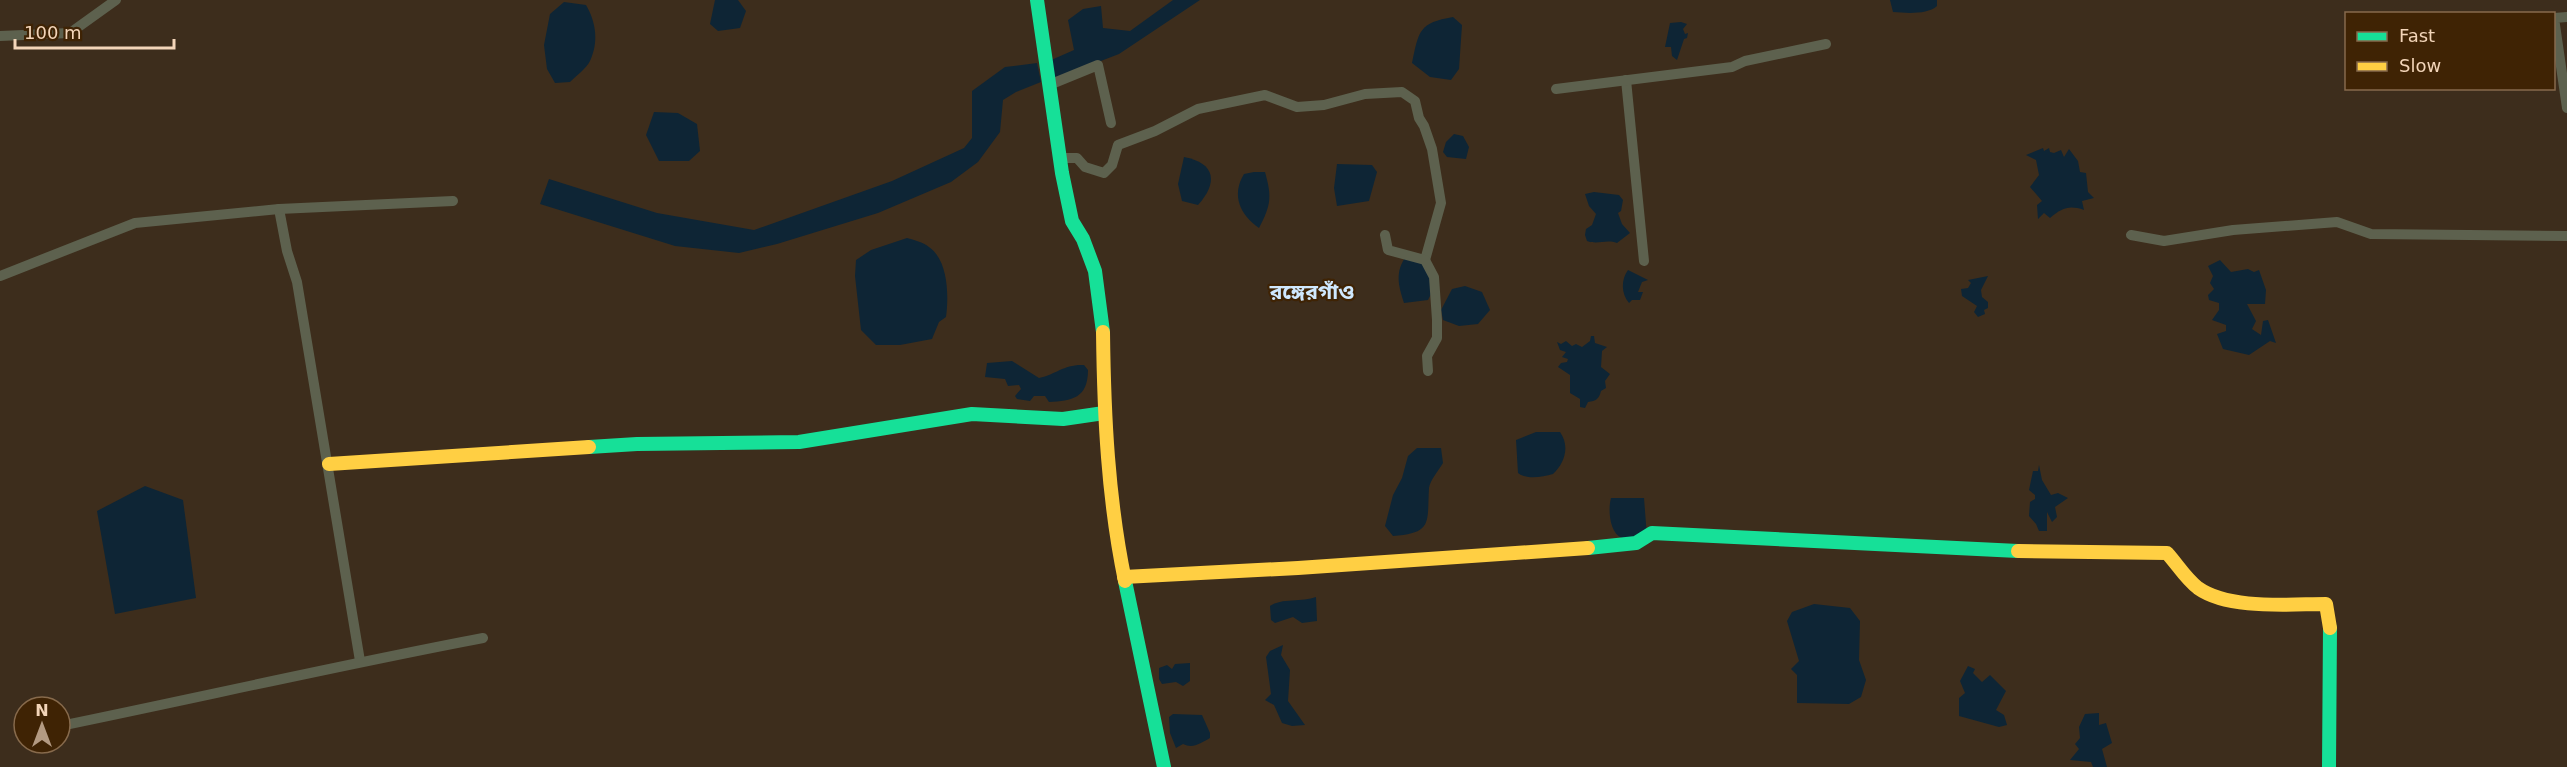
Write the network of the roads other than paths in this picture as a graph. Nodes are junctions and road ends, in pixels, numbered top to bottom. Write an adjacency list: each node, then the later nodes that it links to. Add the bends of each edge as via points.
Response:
1 (116, 0): 4 (street, via 70,33)
2 (1037, 0): 7 (street)
3 (2555, 25): 9 (street)
4 (0, 36)
5 (1826, 44): 6 (street, via 1732,67)
6 (1626, 80): 8 (street); 18 (street)
7 (1049, 85): 10 (street, via 1098,65); 11 (street)
8 (1556, 90)
9 (2567, 108)
10 (1112, 123)
11 (1061, 161): 17 (street, via 1077,159 1085,167 1104,173 1112,165 1118,146 1198,109 1265,95 1297,107 1324,105 1365,93 1402,92 1415,101 1430,141 1440,203); 21 (street, via 1072,221 1095,271 1103,329)
12 (453, 201): 13 (street)
13 (279, 209): 19 (street, via 135,223); 22 (street, via 286,251 297,282)
14 (1385, 234): 17 (street, via 1388,250)
15 (2131, 235): 16 (street, via 2164,241 2233,230 2337,222 2371,234)
16 (2567, 236)
17 (1425, 260): 20 (street, via 1434,277 1437,320 1437,338 1427,356)
18 (1644, 261)
19 (0, 276)
20 (1428, 371)
21 (1104, 413): 22 (street, via 1063,419 972,414 799,442 637,444); 23 (street, via 1112,508)
22 (328, 464): 25 (street)
23 (1124, 577): 27 (street); 28 (street, via 1613,546 1635,543 1652,533 2167,554 2197,588 2231,601 2326,604 2330,623)
24 (483, 638): 25 (street)
25 (360, 661): 26 (street)
26 (72, 724)
27 (1164, 767)
28 (2330, 767)

